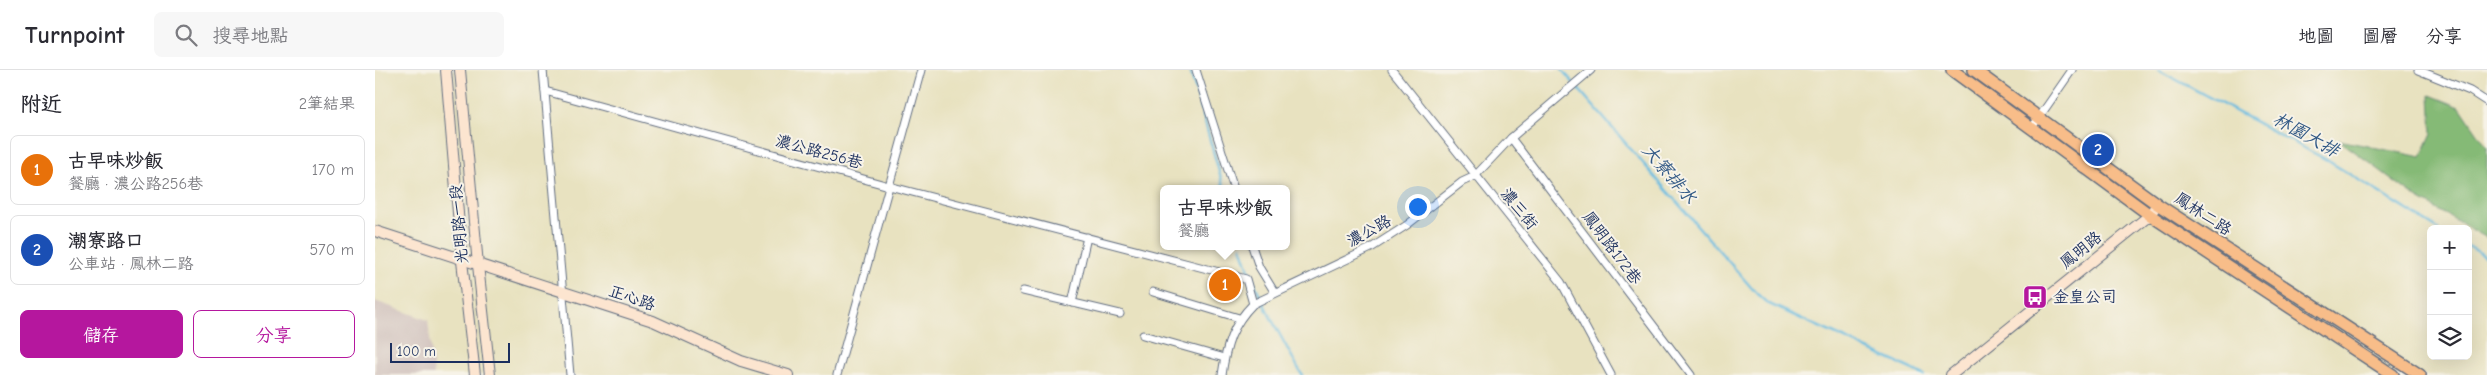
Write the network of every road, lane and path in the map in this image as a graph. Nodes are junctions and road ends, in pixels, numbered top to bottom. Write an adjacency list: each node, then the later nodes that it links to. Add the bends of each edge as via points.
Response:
1 (446, 70): 25 (street, 光明路一段)
2 (461, 70): 26 (street, 光明路一段)
3 (543, 70): 12 (street)
4 (921, 70): 19 (street)
5 (1196, 70): 18 (street)
6 (1392, 70): 17 (street, 濃三街)
7 (1591, 70): 16 (street, 濃公路)
8 (1952, 70): 15 (main road, 鳳林二路)
9 (1974, 70): 14 (main road, 鳳林二路)
10 (2072, 70): 14 (street)
11 (2418, 70): 13 (street, via 2470,91)
12 (545, 91): 19 (street, 濃公路256巷); 27 (street)
13 (2487, 102)
14 (2039, 118): 15 (street); 20 (main road, 鳳林二路)
15 (2031, 129): 21 (main road, 鳳林二路)
16 (1511, 138): 17 (street, 濃公路); 44 (street, 鳳明路172巷)
17 (1475, 176): 30 (street, 濃公路, via 1462,182 1387,239); 43 (street, 濃三街, via 1561,282)
18 (1233, 185)
19 (889, 186): 23 (street, 濃公路256巷); 41 (street)
20 (2157, 204): 21 (street, 鳳明路); 47 (main road, 鳳林二路)
21 (2149, 215): 45 (street, 鳳明路); 46 (main road, 鳳林二路)
22 (375, 231): 25 (street, 正心路)
23 (1087, 238): 31 (street, 濃公路256巷, via 1245,279); 32 (street)
24 (1253, 250): 30 (street, via 1259,267)
25 (462, 260): 26 (street, 正心路); 37 (street, 光明路一段)
26 (478, 265): 27 (street, 正心路); 38 (street, 光明路一段)
27 (563, 291): 39 (street); 40 (street, 正心路, via 653,321 741,361)
28 (1023, 291): 32 (street)
29 (1153, 292): 34 (street)
30 (1275, 293): 31 (street, 濃公路)
31 (1259, 301): 34 (street, 濃公路)
32 (1073, 303): 33 (street)
33 (1121, 314)
34 (1239, 318): 36 (street, 濃公路)
35 (1143, 335): 36 (street)
36 (1224, 358): 42 (street, 濃公路)
37 (475, 375)
38 (490, 375)
39 (570, 375)
40 (788, 375)
41 (837, 375)
42 (1221, 375)
43 (1611, 375)
44 (1691, 375)
45 (1951, 375)
46 (2393, 375)
47 (2420, 375)

